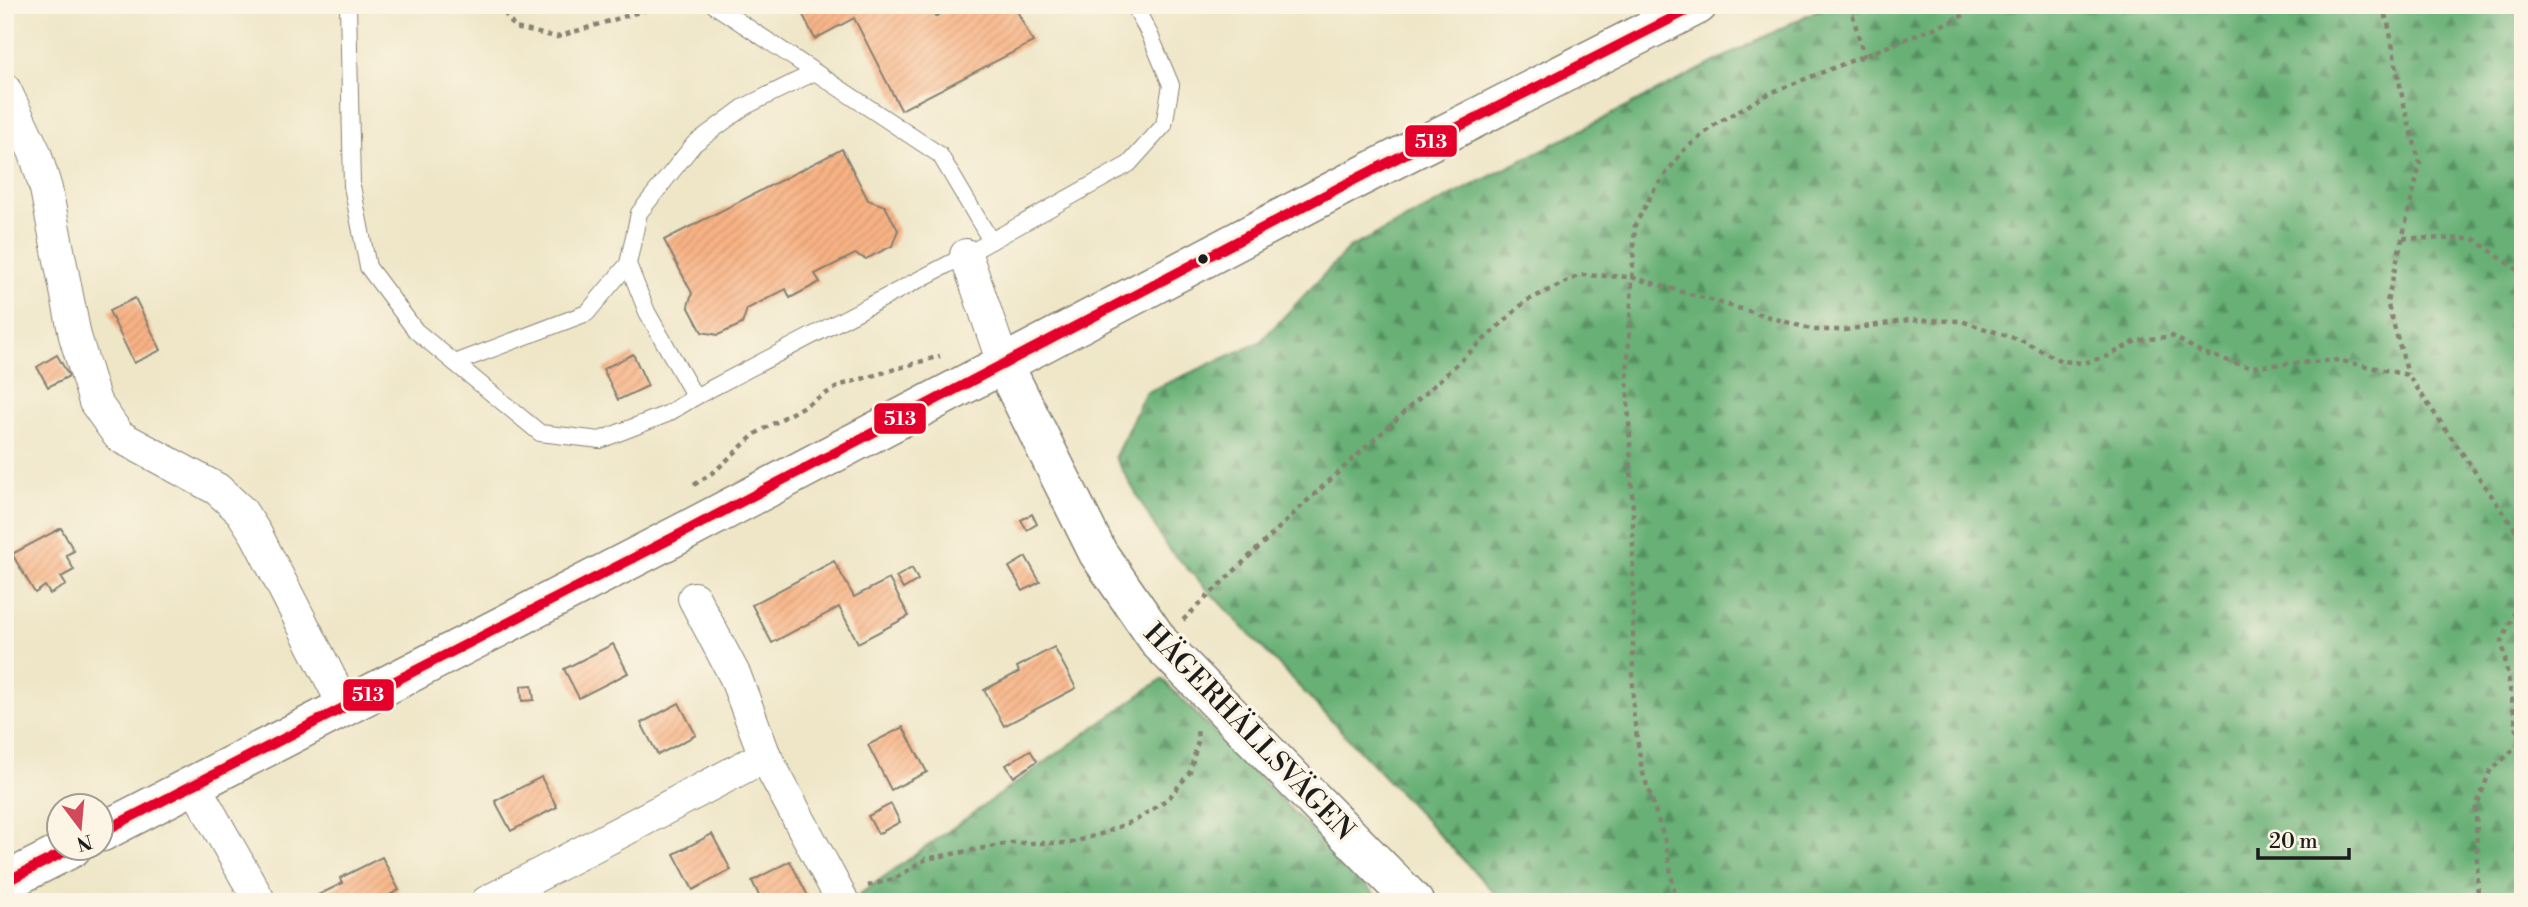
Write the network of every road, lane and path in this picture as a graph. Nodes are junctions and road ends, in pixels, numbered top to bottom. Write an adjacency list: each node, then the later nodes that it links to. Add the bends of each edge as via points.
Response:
1 (348, 5): 18 (lane, via 352,186 368,267 415,331)
2 (499, 5): 3 (path, via 515,28 557,37)
3 (662, 5)
4 (714, 5): 11 (lane)
5 (1134, 5): 14 (lane, via 1171,85 1164,125 1129,164)
6 (1698, 5): 19 (main road)
7 (1850, 5): 10 (path)
8 (1984, 5): 10 (path)
9 (2381, 5): 13 (path, via 2420,164)
10 (1864, 57): 17 (path, via 1770,93 1717,123 1683,151 1635,225)
11 (815, 72): 14 (lane, via 940,155); 15 (lane, via 744,107 694,144 639,213)
12 (5, 89): 27 (street, via 46,189 75,337 95,402 119,436 217,489 240,511)
13 (2403, 238): 16 (path, via 2474,239); 20 (path, via 2387,302)
14 (978, 248): 19 (street); 21 (lane)
15 (628, 264): 18 (lane, via 587,313); 21 (lane, via 647,312)
16 (2523, 274)
17 (1631, 277): 20 (path, via 1814,330 1909,320 1961,321 2023,341 2061,361 2084,363 2136,341 2172,337 2249,367 2337,360); 25 (path, via 1581,275 1527,301 1307,501); 38 (path, via 1627,377 1633,512 1633,712 1642,770 1666,844)
18 (455, 363): 21 (lane, via 540,433 600,440 667,414)
19 (1003, 363): 25 (main road, HÄGERHÄLLSVÄGEN, via 1098,553); 27 (main road)
20 (2408, 375): 22 (path)
21 (695, 397)
22 (2523, 541)
23 (2523, 593): 28 (path, via 2502,641)
24 (694, 598): 29 (street, via 735,676)
25 (1160, 643): 26 (main road, HÄGERHÄLLSVÄGEN)
26 (1198, 684): 34 (path, via 1198,741 1190,772 1169,798 1138,819 1070,842 1011,842 926,859); 37 (main road, HÄGERHÄLLSVÄGEN)
27 (345, 707): 30 (main road)
28 (2521, 741): 39 (path, via 2490,771 2476,807)
29 (765, 756): 34 (street); 36 (street)
30 (194, 785): 31 (main road); 35 (street)
31 (116, 825)
32 (46, 861): 33 (main road)
33 (5, 882)
34 (843, 901)
35 (260, 902)
36 (487, 902)
37 (1414, 902)
38 (1676, 902)
39 (2478, 902)

